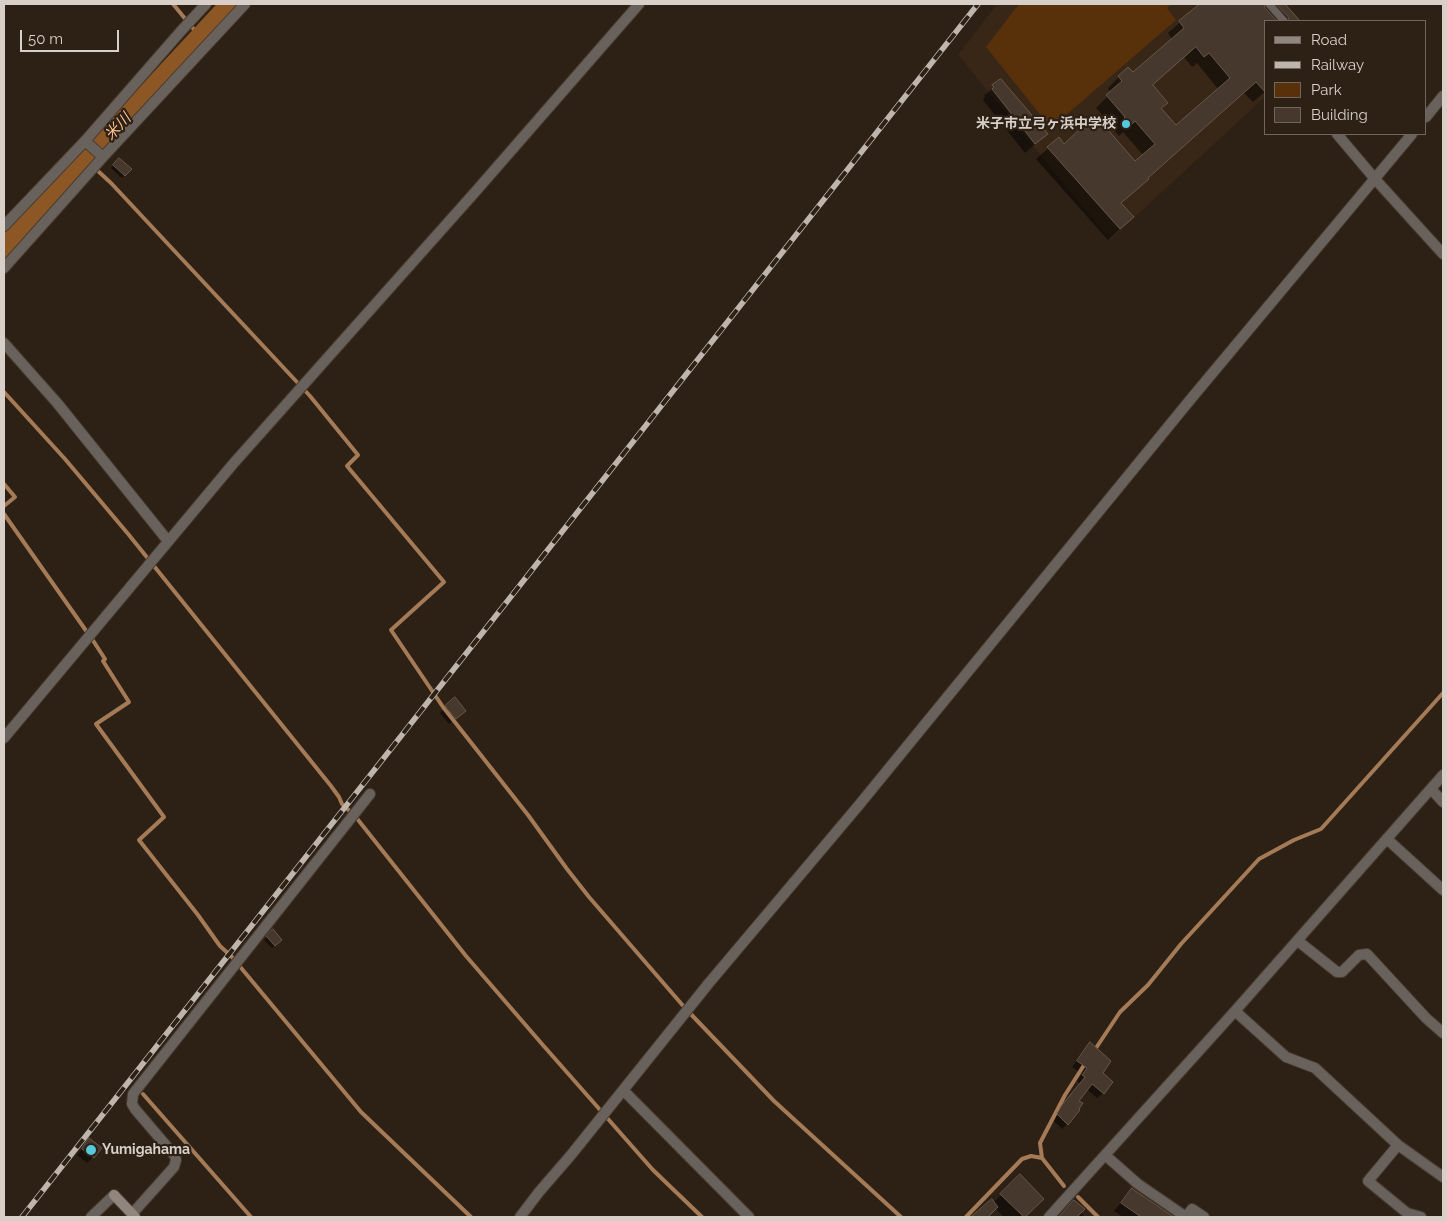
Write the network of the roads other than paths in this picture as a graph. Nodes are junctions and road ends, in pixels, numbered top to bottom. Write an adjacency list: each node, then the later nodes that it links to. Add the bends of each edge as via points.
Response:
1 (206, 4): 10 (street)
2 (245, 4): 11 (street)
3 (639, 4): 17 (street)
4 (1269, 4): 5 (lane)
5 (1283, 20)
6 (1443, 96): 7 (street)
7 (1427, 116)
8 (1338, 135): 12 (street)
9 (1411, 135): 12 (street)
10 (89, 144): 11 (street); 13 (street)
11 (102, 156): 15 (street)
12 (1375, 179): 14 (street); 28 (street)
13 (4, 226)
14 (1443, 254)
15 (4, 268)
16 (4, 343): 17 (street, via 58,404)
17 (168, 541): 18 (street)
18 (4, 738)
19 (1443, 775): 20 (street)
20 (1431, 789): 22 (street); 23 (street)
21 (370, 794): 33 (street, via 134,1094 133,1107 176,1160)
22 (1443, 802)
23 (1387, 840): 24 (street); 25 (street)
24 (1443, 890)
25 (1298, 941): 26 (street); 27 (street, via 1337,972 1342,972 1359,955 1367,954)
26 (1235, 1011): 29 (street, via 1286,1057 1315,1068); 30 (street)
27 (1443, 1033)
28 (623, 1090): 35 (street); 36 (street)
29 (1398, 1145): 31 (street); 39 (street, via 1368,1181 1406,1213)
30 (1105, 1155): 37 (street); 38 (street, via 1138,1184 1186,1217 1192,1209)
31 (1443, 1177)
32 (114, 1195): 33 (main road); 34 (street)
33 (133, 1215)
34 (91, 1217)
35 (520, 1217)
36 (749, 1217)
37 (1049, 1217)
38 (1204, 1217)
39 (1422, 1217)

